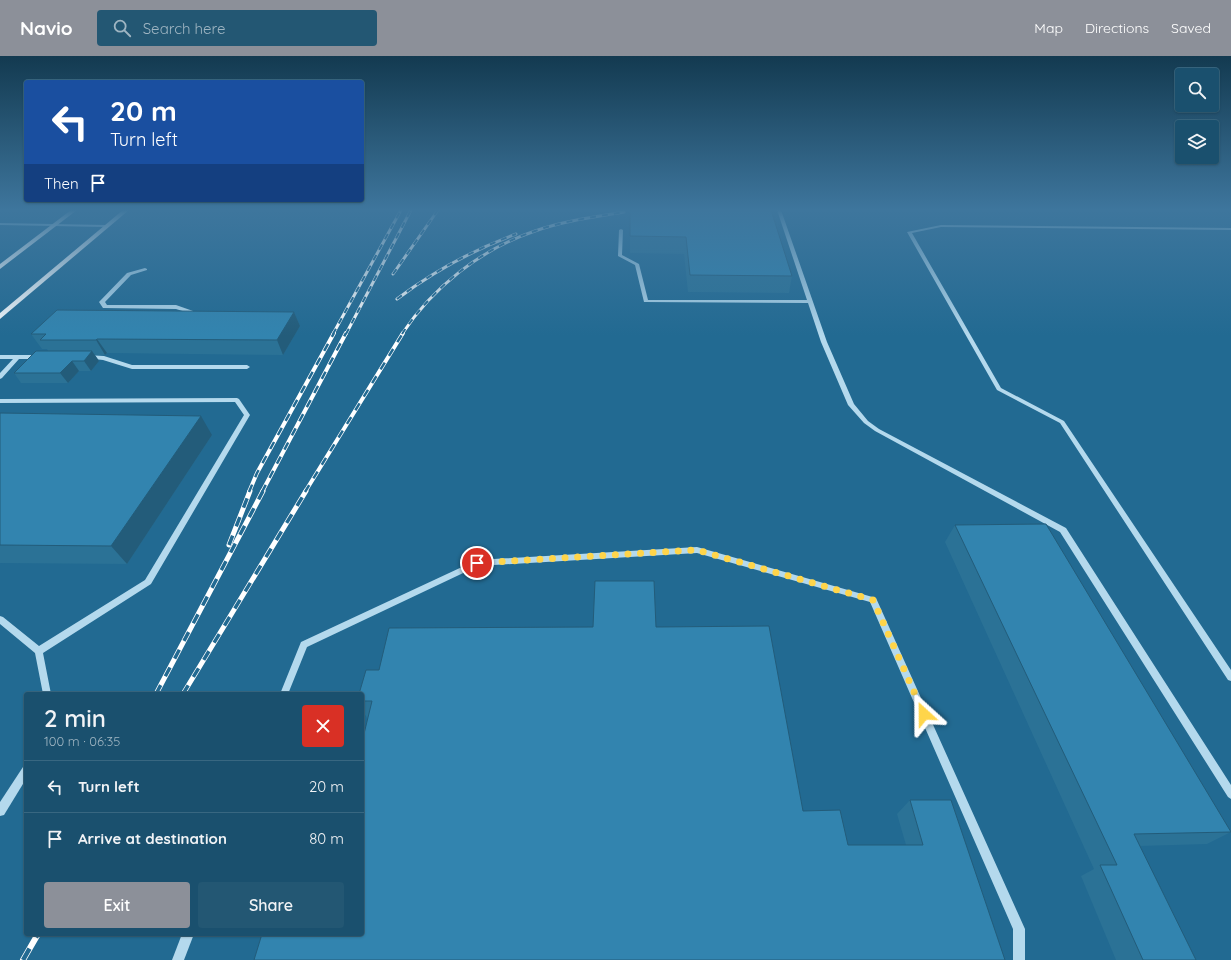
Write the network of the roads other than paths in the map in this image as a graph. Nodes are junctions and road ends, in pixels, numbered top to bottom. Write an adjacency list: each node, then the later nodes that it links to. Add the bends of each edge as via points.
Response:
1 (19, 252): 6 (main road)
2 (75, 252): 10 (main road)
3 (620, 252): 8 (lane, via 620,256 637,264 646,301)
4 (793, 252): 8 (lane)
5 (921, 252): 20 (lane, via 1000,389 1062,422)
6 (0, 267)
7 (145, 269): 9 (lane, via 129,274 102,302 105,307 176,307)
8 (810, 302): 24 (lane, via 851,405 866,422 1063,530)
9 (191, 312)
10 (0, 317)
11 (0, 357): 12 (lane)
12 (17, 357): 13 (lane); 16 (lane)
13 (46, 357)
14 (82, 357): 15 (lane, via 104,358 132,367)
15 (247, 367)
16 (0, 377)
17 (0, 401): 19 (lane, via 237,400 246,415 148,582)
18 (0, 619): 19 (lane)
19 (39, 651): 21 (lane)
20 (1231, 677)
21 (47, 692)
22 (285, 692): 28 (lane, via 304,645 477,563 697,550 873,600 1019,929)
23 (24, 773): 25 (lane)
24 (1231, 794)
25 (0, 811)
26 (187, 936): 27 (lane)
27 (178, 960)
28 (1019, 960)

